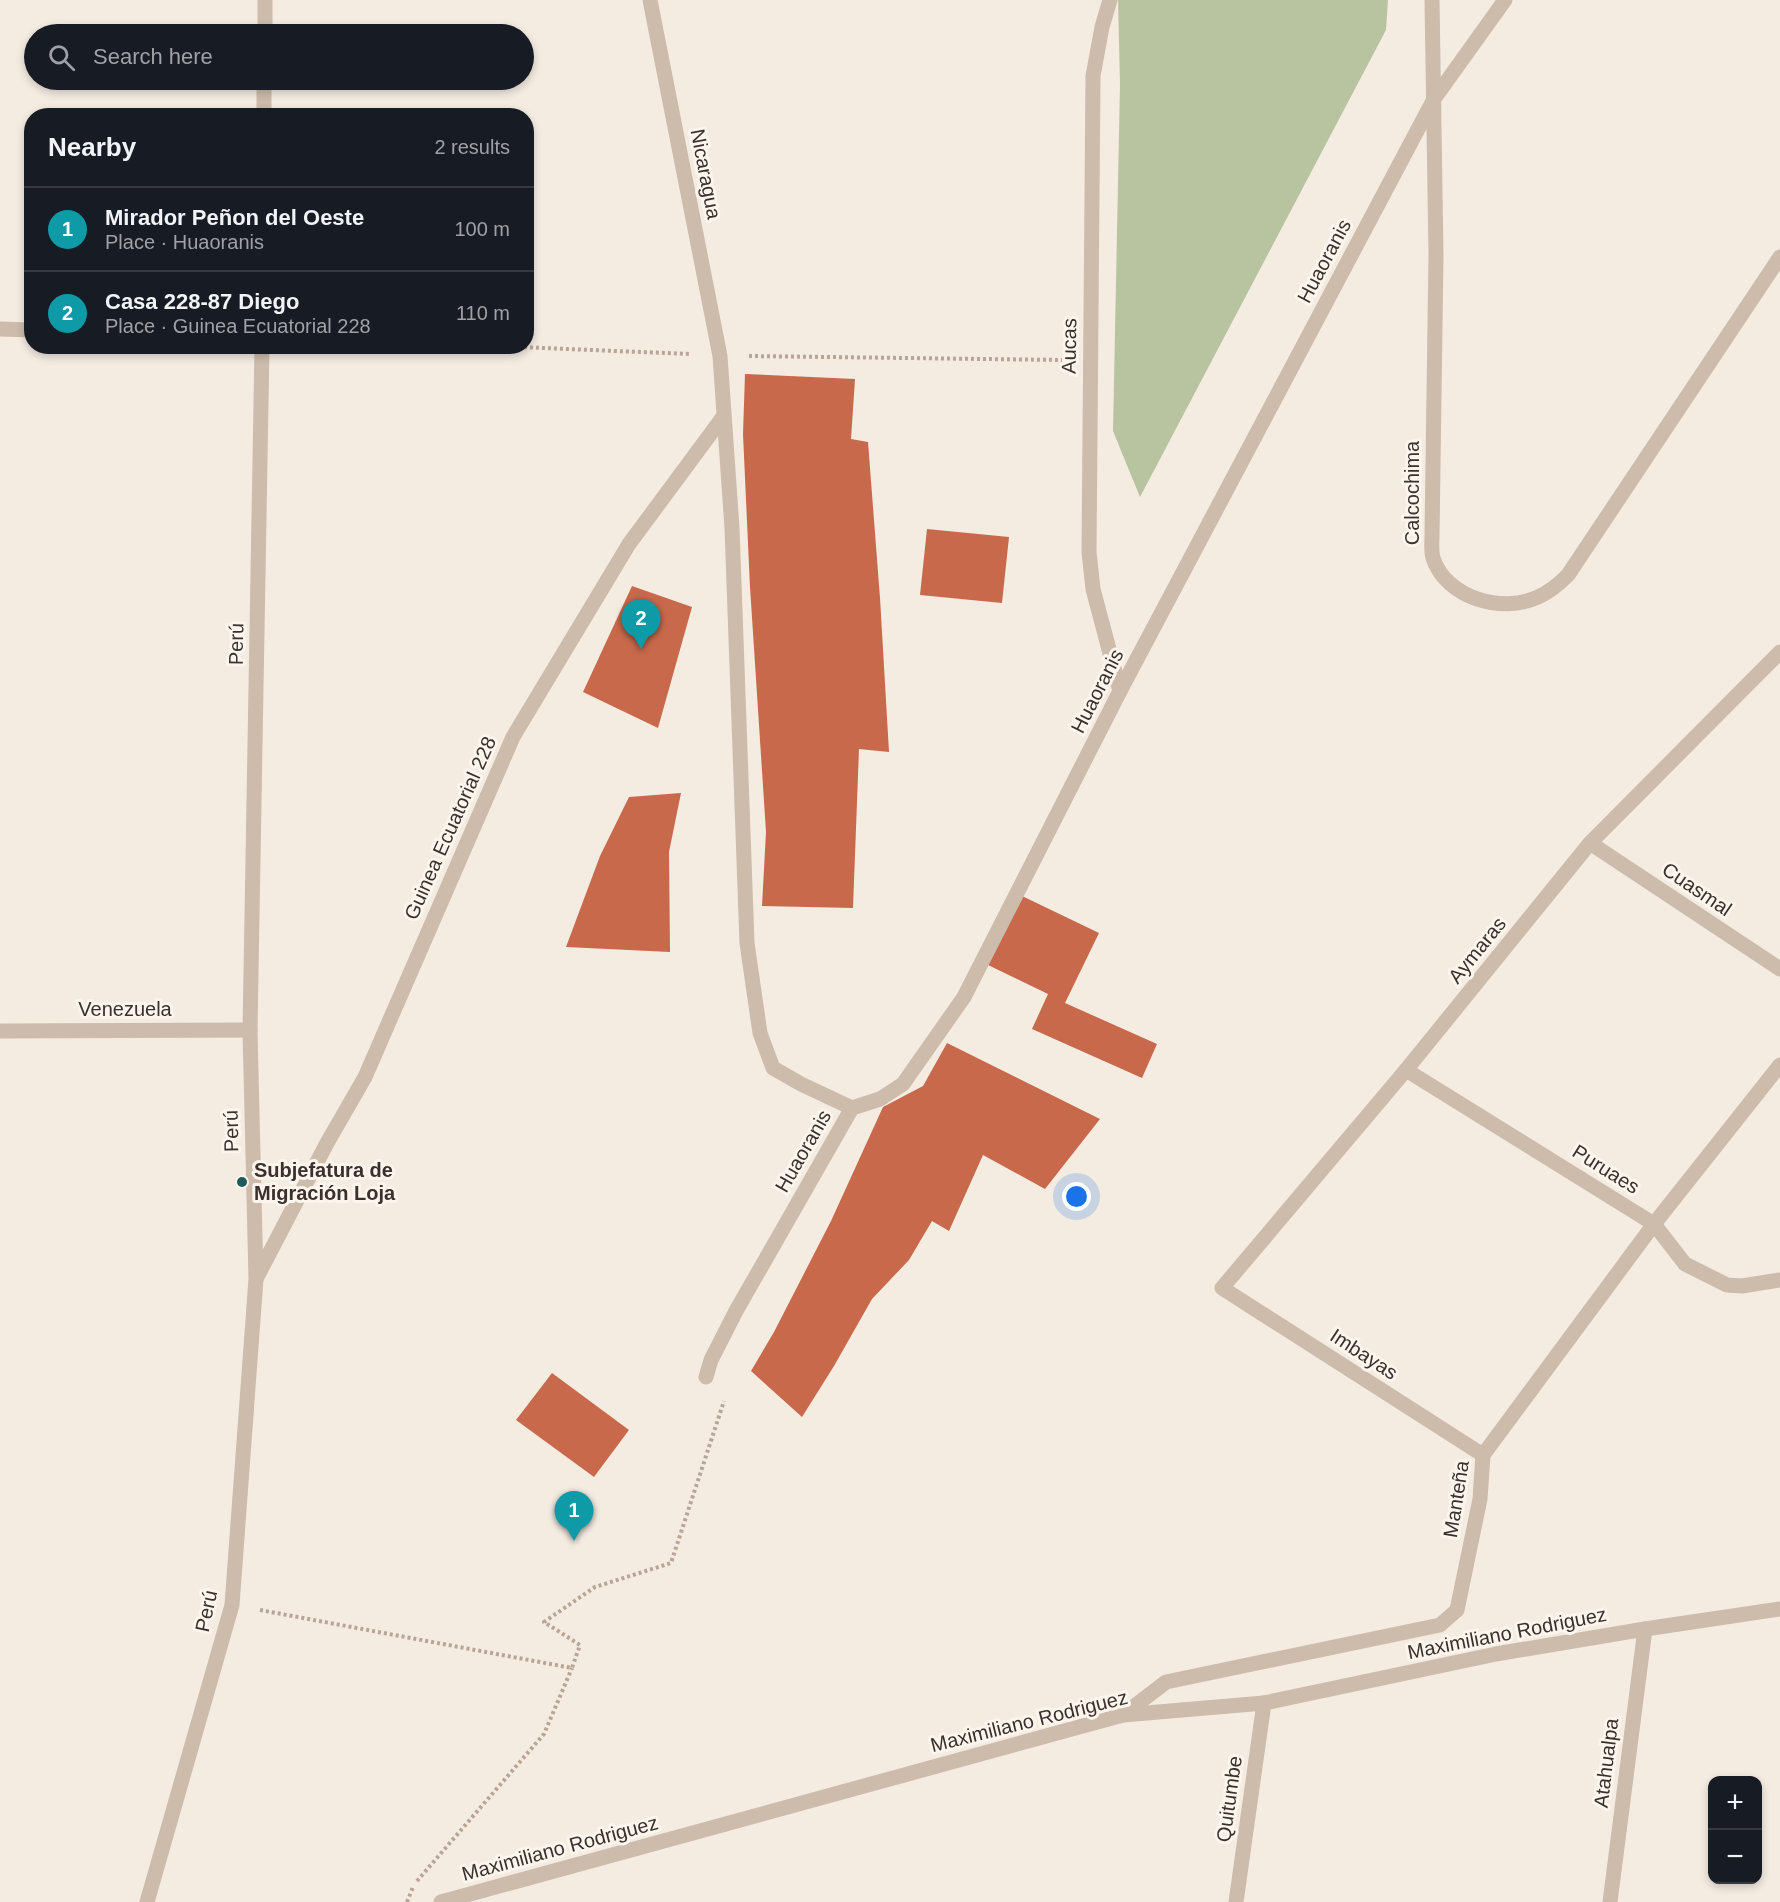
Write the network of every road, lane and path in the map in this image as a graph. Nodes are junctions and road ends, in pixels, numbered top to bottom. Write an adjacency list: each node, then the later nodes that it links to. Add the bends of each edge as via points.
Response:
1 (265, 0): 6 (street)
2 (650, 0): 15 (street, Nicaragua)
3 (1110, 0): 16 (street, Aucas, via 1093,76)
4 (1432, 0): 8 (street, Calcochima)
5 (1505, 0): 8 (street, Huaoranis)
6 (265, 24)
7 (264, 90): 9 (street)
8 (1434, 99): 10 (street, Calcochima, via 1432,556 1441,574 1458,590 1478,600 1518,603 1537,598 1568,575); 19 (street, Huaoranis)
9 (264, 108)
10 (1780, 256)
11 (0, 329): 12 (street)
12 (24, 330)
13 (534, 348): 15 (path)
14 (262, 354): 22 (street, Perú)
15 (720, 356): 16 (path); 17 (street, Nicaragua)
16 (1090, 360): 19 (street, Aucas, via 1089,552 1093,589)
17 (723, 417): 26 (street, Nicaragua, via 732,528 747,943 760,1033 773,1068); 28 (street, Guinea Ecuatorial 228, via 629,544 513,737 365,1077)
18 (1780, 652): 20 (street, Aymaras)
19 (1120, 691): 26 (street, Huaoranis, via 964,997 903,1084 880,1100)
20 (1590, 843): 21 (street, Cuasmal); 25 (street, Aymaras)
21 (1780, 969)
22 (250, 1030): 23 (street, Venezuela); 28 (street, Perú)
23 (0, 1031)
24 (1780, 1065): 27 (street, Manteña)
25 (1406, 1070): 27 (street, Puruaes); 30 (street, Aymaras)
26 (852, 1108): 31 (street, Huaoranis, via 736,1311)
27 (1654, 1224): 29 (street, Puruaes, via 1685,1264 1727,1285); 32 (street, Manteña)
28 (256, 1279): 33 (street, Perú)
29 (1780, 1280)
30 (1222, 1288): 32 (street, Imbayas)
31 (706, 1377): 36 (path, via 725,1400 671,1563 595,1587 544,1622 580,1645)
32 (1484, 1455): 38 (street, Manteña, via 1480,1499 1456,1610 1440,1625 1166,1682)
33 (232, 1605): 36 (path); 39 (street, Perú)
34 (1780, 1609): 35 (street, Maximiliano Rodriguez)
35 (1645, 1629): 37 (street, Maximiliano Rodriguez, via 1496,1654); 43 (street, Atahualpa)
36 (572, 1668): 40 (path, via 544,1734 413,1887)
37 (1264, 1703): 38 (street, Maximiliano Rodriguez); 42 (street, Quitumbe)
38 (1124, 1715): 41 (street, Maximiliano Rodriguez)
39 (147, 1902)
40 (407, 1902)
41 (441, 1902)
42 (1236, 1902)
43 (1610, 1902)

